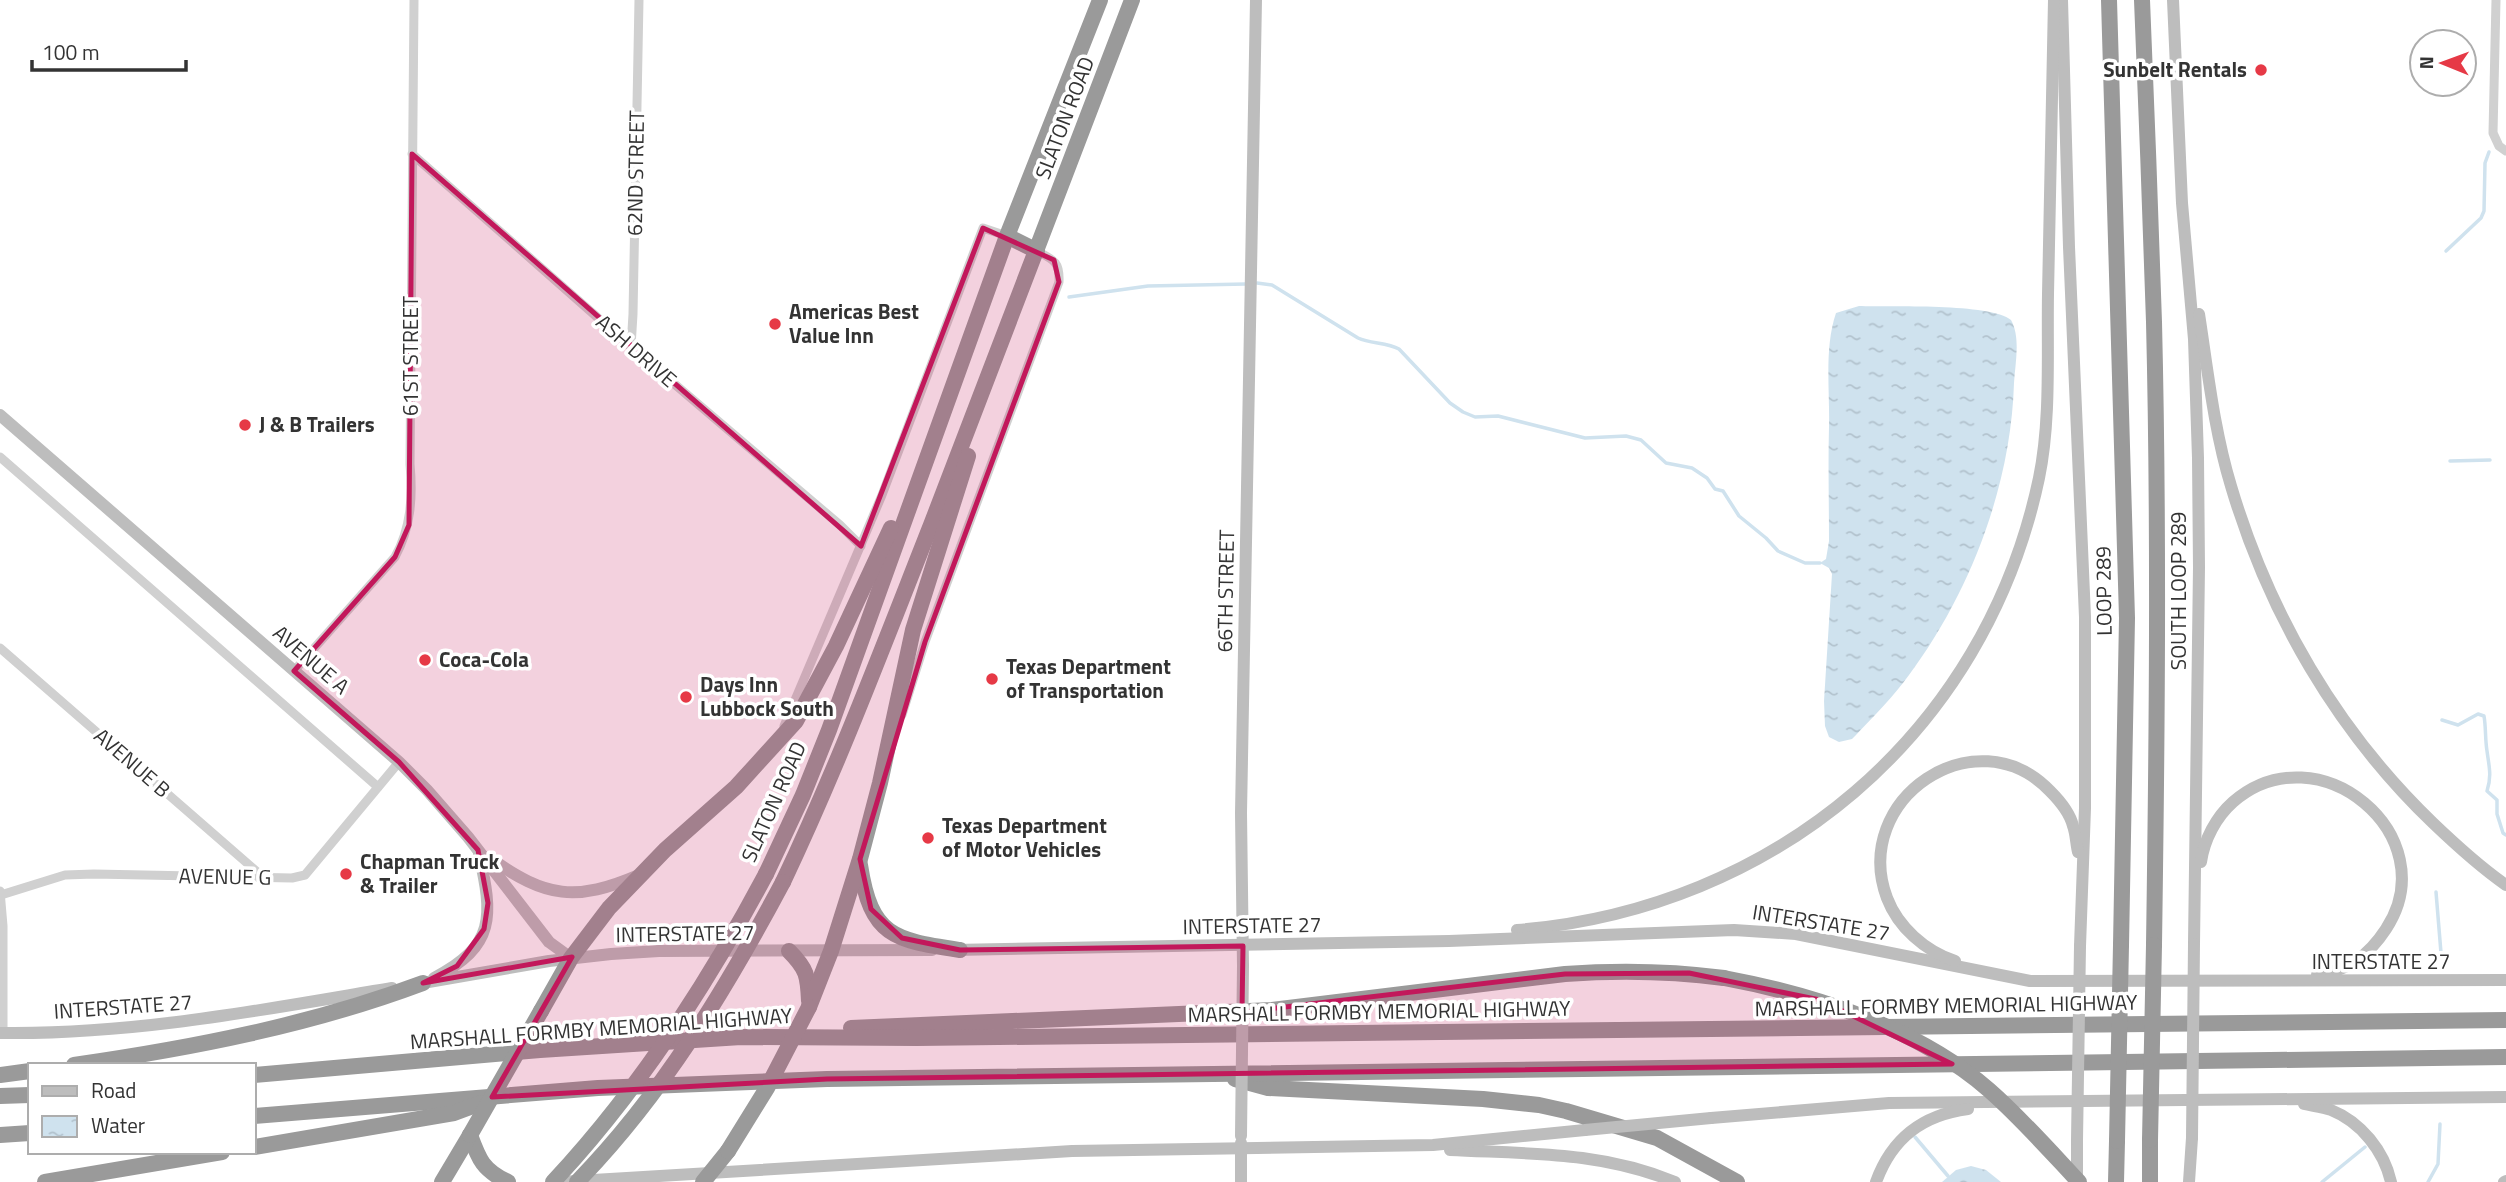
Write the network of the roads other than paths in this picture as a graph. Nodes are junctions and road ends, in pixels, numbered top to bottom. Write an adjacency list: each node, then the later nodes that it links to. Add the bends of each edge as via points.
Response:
1 (414, 0): 13 (street, 61ST STREET)
2 (639, 0): 17 (street, 62ND STREET)
3 (1100, 0): 15 (highway, SLATON ROAD)
4 (1132, 0): 16 (highway, SLATON ROAD)
5 (1256, 0): 38 (main road, 66TH STREET, via 1241,813)
6 (2054, 0): 37 (main road, via 2048,376 2040,475 2003,592 1945,694 1893,756 1826,817 1789,842 1703,886 1581,923)
7 (2062, 0): 33 (main road, via 2085,617)
8 (2109, 0): 84 (highway, LOOP 289, bridge, via 2127,618)
9 (2142, 0): 85 (highway, bridge, via 2157,482)
10 (2173, 0): 14 (main road, SOUTH LOOP 289)
11 (2496, 0): 12 (street, via 2493,133)
12 (2506, 151)
13 (412, 154): 17 (street, ASH DRIVE); 24 (street, 61ST STREET, via 409,524 395,557)
14 (2182, 203): 34 (main road, via 2219,438 2247,536 2270,593 2323,691 2353,734 2419,810); 36 (main road, SOUTH LOOP 289, via 2198,458)
15 (1007, 236): 16 (highway); 21 (highway, SLATON ROAD); 22 (street, SLATON ROAD, via 983,228)
16 (1037, 251): 18 (highway, SLATON ROAD); 27 (street, via 1054,260 1059,282 925,642)
17 (631, 347): 22 (street, ASH DRIVE)
18 (996, 359): 27 (highway, via 913,630); 78 (highway, SLATON ROAD, bridge, via 834,767 783,882 676,1061)
19 (0, 415): 24 (main road, AVENUE A)
20 (0, 457): 28 (street)
21 (922, 467): 25 (highway, via 836,646 796,721); 76 (highway, SLATON ROAD, bridge, via 828,730 766,874 722,955 659,1052)
22 (861, 546): 25 (street, SLATON ROAD)
23 (0, 648): 32 (street, AVENUE B)
24 (294, 671): 26 (main road, AVENUE A)
25 (775, 744): 31 (highway)
26 (399, 762): 28 (street, AVENUE G); 29 (main road, AVENUE A)
27 (880, 783): 30 (highway)
28 (377, 787): 32 (street, AVENUE G, via 305,875)
29 (478, 850): 31 (main road, via 528,882 561,892 608,888); 42 (main road, AVENUE A, via 549,942); 46 (main road, via 488,903 484,929 471,954)
30 (860, 859): 39 (highway, via 865,895 890,932 917,943); 41 (highway)
31 (642, 874): 42 (highway)
32 (263, 877): 35 (street, AVENUE G, via 84,874)
33 (2082, 880): 44 (main road, via 2073,824 2066,810 2044,784 2010,766 1975,762 1939,771 1912,788 1886,827 1881,876 1891,907 1910,933 1951,960); 83 (main road, bridge)
34 (2506, 885)
35 (1, 893): 49 (street)
36 (2195, 897): 45 (main road, via 2202,853 2219,818 2240,796 2270,781 2309,778 2340,785 2363,800 2383,822 2398,856 2401,881 2395,911 2377,943 2357,961 2333,973); 72 (main road, SOUTH LOOP 289, bridge)
37 (1352, 943): 38 (main road, INTERSTATE 27); 44 (main road, INTERSTATE 27, via 1765,930)
38 (1243, 946): 39 (main road, INTERSTATE 27); 67 (main road, 66TH STREET, bridge)
39 (960, 950): 41 (main road, INTERSTATE 27)
40 (789, 951): 41 (main road, INTERSTATE 27); 42 (main road, INTERSTATE 27, via 659,951); 47 (highway, via 808,977)
41 (831, 951): 47 (highway)
42 (571, 958): 46 (main road, INTERSTATE 27); 66 (highway, bridge)
43 (2506, 980): 45 (main road, INTERSTATE 27)
44 (2030, 981): 45 (main road, INTERSTATE 27)
45 (2256, 982)
46 (423, 983): 49 (main road, INTERSTATE 27, via 163,1025); 52 (highway, via 368,1004 280,1026)
47 (809, 1007): 71 (highway, bridge, via 766,1088)
48 (2506, 1020): 50 (highway, MARSHALL FORMBY MEMORIAL HIGHWAY)
49 (1, 1033)
50 (741, 1037): 56 (highway, MARSHALL FORMBY MEMORIAL HIGHWAY); 83 (highway, bridge, via 884,1026 1272,1010 1565,974 1689,973 1820,1000 1936,1052 1988,1089)
51 (2506, 1057): 54 (highway)
52 (86, 1063)
53 (28, 1071): 55 (highway)
54 (1215, 1074): 59 (highway, via 827,1079); 81 (highway, via 1268,1088 1483,1099 1566,1111 1657,1138)
55 (0, 1075)
56 (256, 1075)
57 (28, 1095): 58 (highway)
58 (0, 1096)
59 (503, 1096): 63 (highway); 69 (highway, via 454,1113)
60 (2506, 1097): 61 (main road)
61 (2283, 1100): 62 (main road); 86 (main road, via 2344,1116 2372,1141)
62 (2021, 1102): 68 (main road, bridge, via 1889,1103); 82 (main road, via 1952,1111 1917,1125 1893,1148)
63 (256, 1116)
64 (28, 1133): 65 (highway)
65 (0, 1135)
66 (470, 1135): 74 (highway); 75 (highway, via 483,1165)
67 (1241, 1142): 68 (main road); 71 (main road); 79 (main road, 66TH STREET)
68 (1411, 1146): 80 (main road, via 1594,1158)
69 (256, 1147)
70 (210, 1154): 73 (highway)
71 (707, 1178): 77 (main road)
72 (2189, 1181)
73 (45, 1182)
74 (442, 1182)
75 (508, 1182)
76 (553, 1182)
77 (560, 1182)
78 (577, 1182)
79 (1241, 1182)
80 (1675, 1182)
81 (1737, 1182)
82 (1876, 1182)
83 (2078, 1182)
84 (2116, 1182)
85 (2150, 1182)
86 (2391, 1182)

